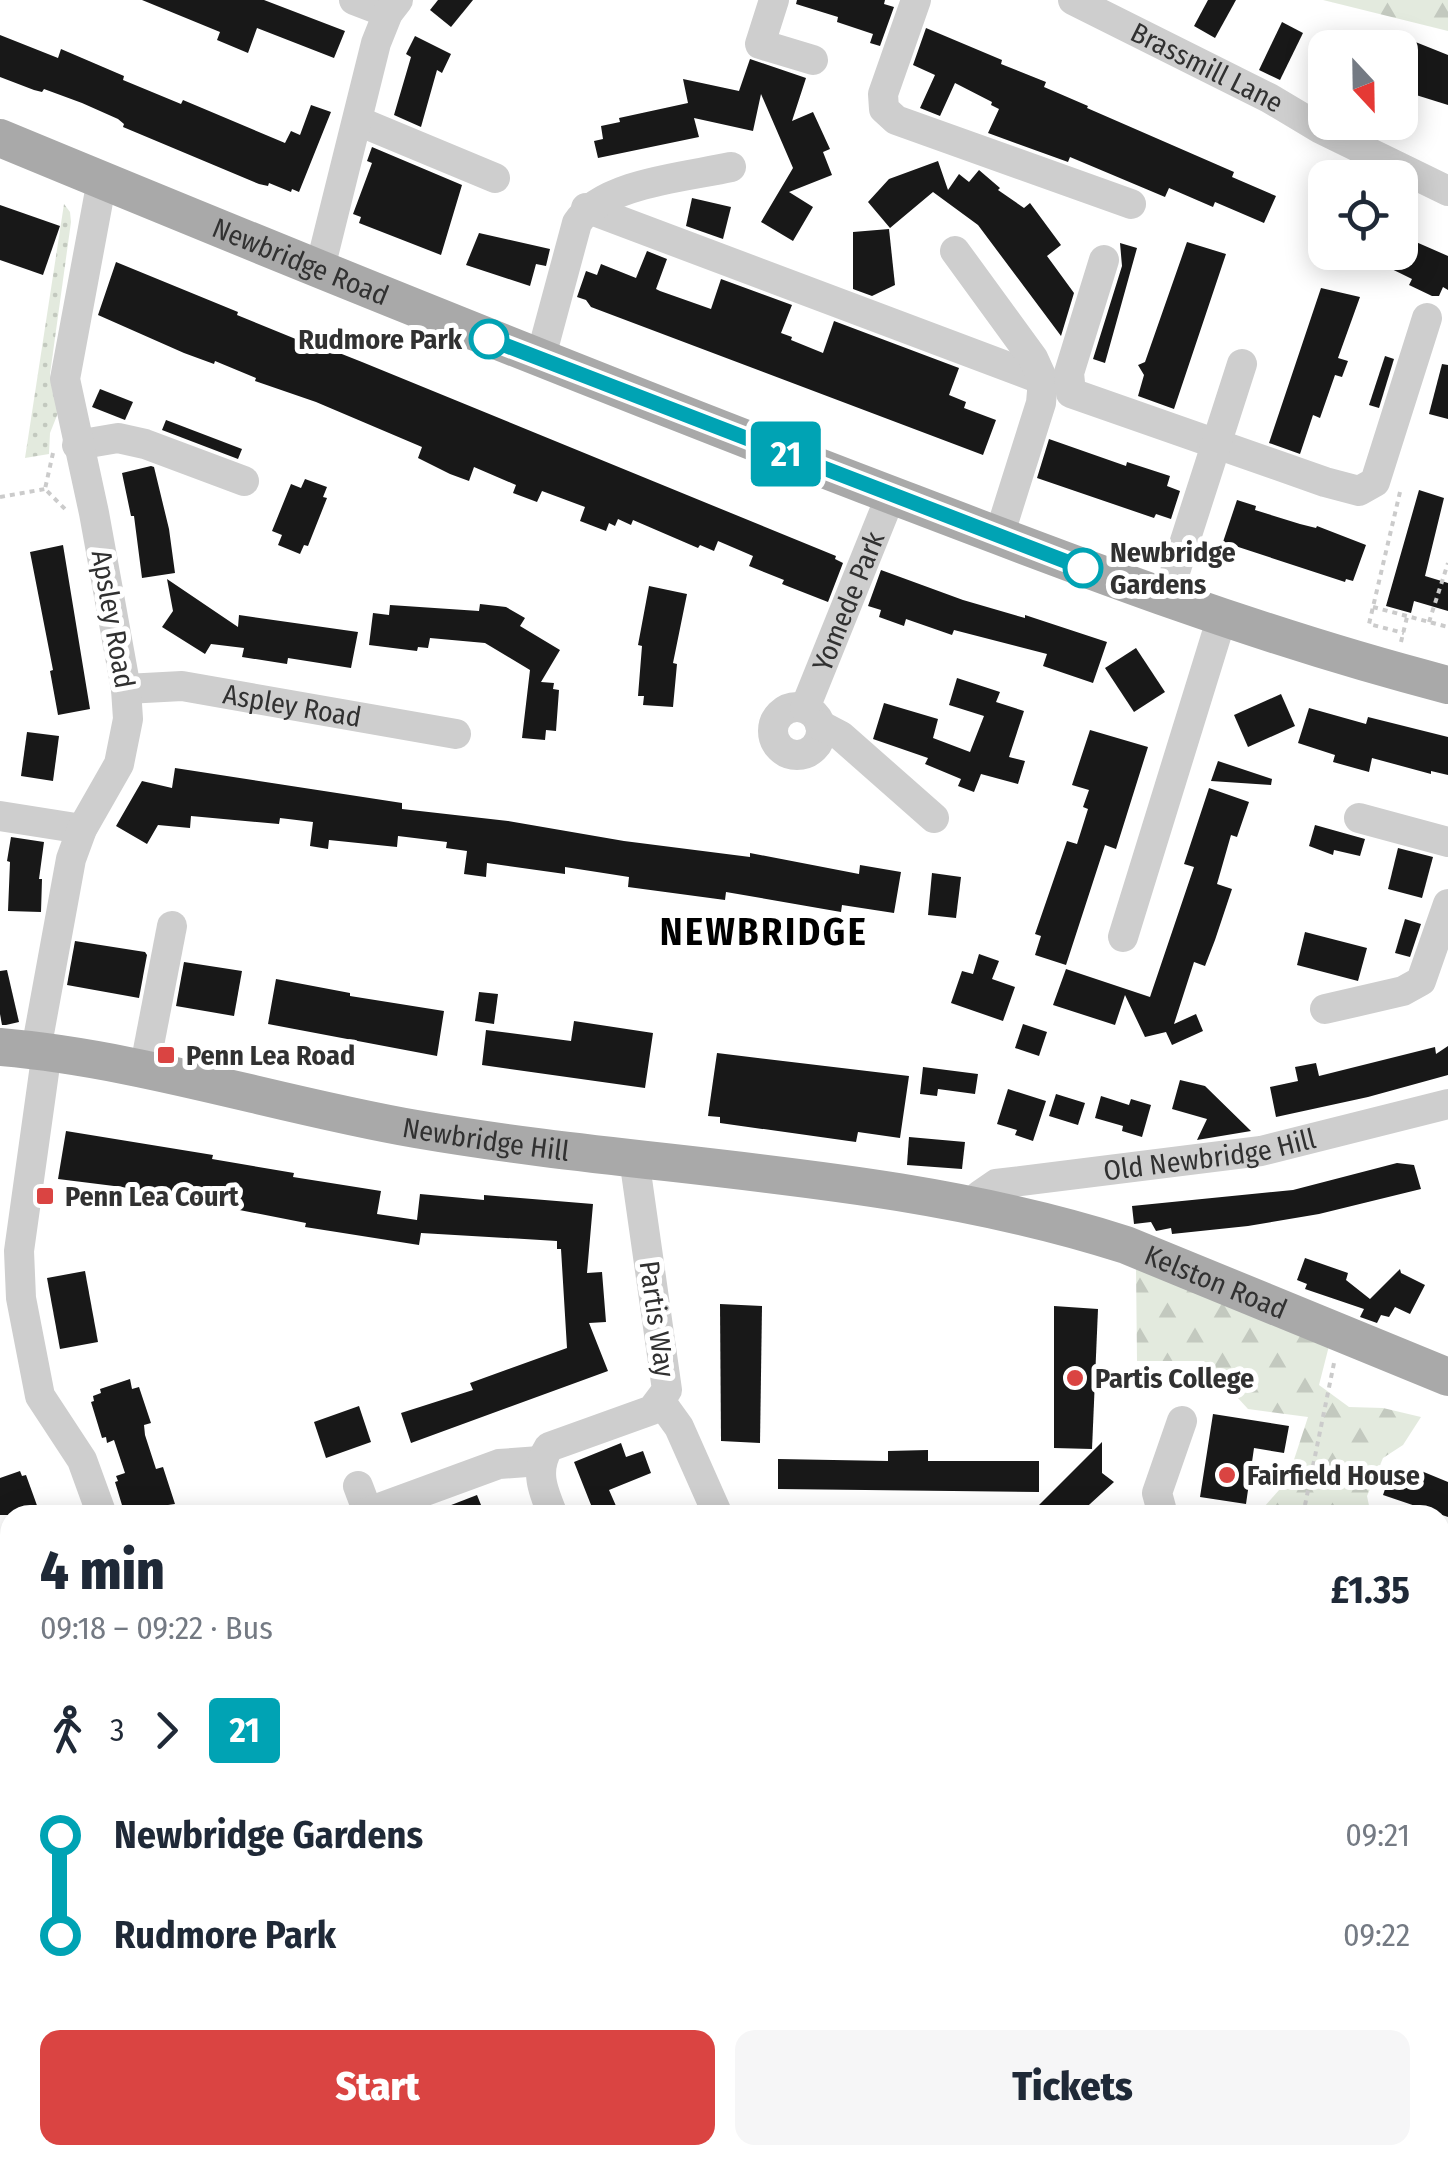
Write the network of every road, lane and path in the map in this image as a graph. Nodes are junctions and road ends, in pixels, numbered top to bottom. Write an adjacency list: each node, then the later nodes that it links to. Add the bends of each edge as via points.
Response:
1 (354, 0): 5 (street)
2 (774, 0): 6 (street, via 760,44)
3 (916, 0): 13 (street, via 883,94 884,109 896,120)
4 (1073, 0): 12 (street, Brassmill Lane)
5 (392, 7): 7 (street)
6 (813, 60)
7 (358, 122): 10 (street); 17 (street)
8 (0, 138): 11 (main road, Newbridge Road)
9 (731, 167): 14 (street, via 613,194)
10 (496, 178)
11 (102, 180): 17 (main road, Newbridge Road); 23 (street, Apsley Road, via 65,379)
12 (1448, 191)
13 (1131, 204)
14 (586, 208): 19 (street); 21 (street)
15 (955, 251): 21 (street)
16 (1104, 260): 22 (street, via 1069,374 1071,394)
17 (320, 268): 19 (main road, Newbridge Road)
18 (1427, 318): 22 (street, via 1369,488 1326,482)
19 (540, 360): 26 (main road, Newbridge Road)
20 (1242, 364): 22 (street)
21 (1042, 380): 28 (street, via 1041,403)
22 (1216, 443): 30 (street)
23 (78, 445): 24 (street, via 118,438); 38 (street, Apsley Road)
24 (244, 481)
25 (45, 490): 27 (path)
26 (891, 494): 28 (main road, Newbridge Road); 41 (street, Yomede Park, via 813,716)
27 (0, 498)
28 (999, 536): 30 (main road, Newbridge Road)
29 (1448, 563): 34 (path)
30 (1166, 600): 33 (main road, Newbridge Road)
31 (1372, 607): 32 (path)
32 (1408, 616): 34 (path); 36 (path)
33 (1222, 617): 37 (main road, Newbridge Road); 47 (street)
34 (1429, 622): 35 (path)
35 (1448, 627)
36 (1404, 631)
37 (1448, 685)
38 (126, 690): 39 (street, Aspley Road, via 182,686); 43 (street, Apsley Road, via 119,764)
39 (456, 734)
40 (0, 816): 43 (street)
41 (934, 818)
42 (1359, 818): 44 (street)
43 (82, 828): 49 (street, Apsley Road)
44 (1448, 842)
45 (1448, 904): 48 (street, via 1421,981)
46 (172, 926): 50 (street)
47 (1123, 937)
48 (1325, 1009)
49 (28, 1049): 50 (main road, Newbridge Hill); 59 (street, via 21,1298 40,1396 82,1460)
50 (144, 1070): 52 (main road, Newbridge Hill, via 417,1129)
51 (1448, 1104): 53 (street, Old Newbridge Hill, via 1261,1151 996,1184 980,1195)
52 (634, 1158): 53 (main road, Newbridge Hill); 56 (street, Partis Way, via 666,1375)
53 (979, 1205): 55 (main road, Kelston Road, via 1126,1245)
54 (1334, 1361): 64 (path)
55 (1448, 1376)
56 (661, 1402): 58 (street, Partis Way, via 549,1447); 62 (street, via 679,1426)
57 (1182, 1422): 63 (street, via 1157,1494)
58 (540, 1461): 60 (street, Partis Way, via 499,1464); 61 (street)
59 (98, 1505)
60 (365, 1505)
61 (550, 1505)
62 (714, 1505)
63 (1160, 1505)
64 (1304, 1505)

